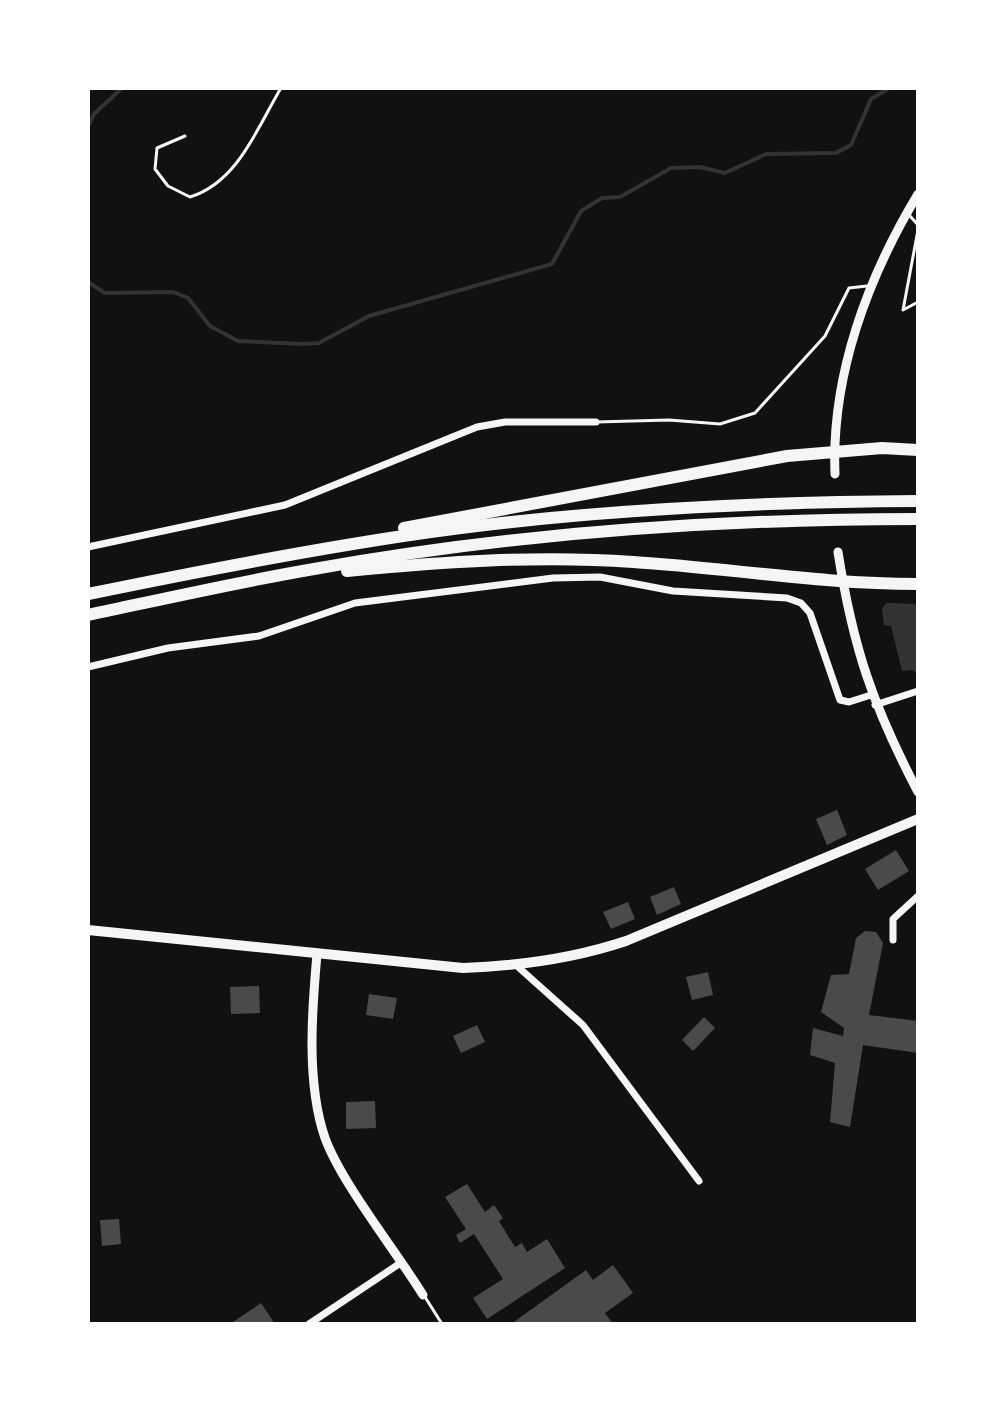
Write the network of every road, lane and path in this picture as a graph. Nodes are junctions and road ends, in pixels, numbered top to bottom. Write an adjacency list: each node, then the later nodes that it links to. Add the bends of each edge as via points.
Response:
1 (281, 88): 2 (lane, via 240,160 208,191 190,197 168,186 155,169 157,148)
2 (185, 136)
3 (918, 194): 4 (street)
4 (907, 212): 5 (lane); 6 (street)
5 (918, 228): 7 (lane, via 903,310)
6 (871, 286): 8 (lane, via 849,288 825,336 755,413 720,424); 10 (street, via 852,339)
7 (918, 302)
8 (596, 422): 14 (street, via 477,427 285,505)
9 (918, 450): 10 (highway)
10 (834, 451): 11 (street); 16 (highway, via 500,507)
11 (835, 474)
12 (918, 501): 16 (highway, via 522,522)
13 (918, 519): 19 (highway, via 656,528 527,539 315,568)
14 (88, 547)
15 (838, 552): 17 (street)
16 (263, 559): 20 (highway)
17 (843, 584): 18 (highway); 19 (highway, via 717,568 550,559 409,565); 24 (street)
18 (918, 584)
19 (223, 587): 21 (highway)
20 (88, 594)
21 (88, 615)
22 (88, 667): 24 (street, via 168,648 259,636 355,603 578,576 801,603 810,613 840,700)
23 (918, 691): 24 (street)
24 (873, 700): 25 (street)
25 (918, 792)
26 (918, 819): 31 (main road, via 626,941)
27 (918, 896): 29 (street, via 893,919)
28 (88, 930): 30 (main road)
29 (893, 940)
30 (317, 954): 31 (main road, via 463,968); 33 (street, via 311,1019 325,1137)
31 (517, 966): 32 (street, via 583,1025)
32 (699, 1181)
33 (402, 1262): 34 (street); 35 (street)
34 (423, 1295): 36 (lane)
35 (309, 1324)
36 (442, 1324)

